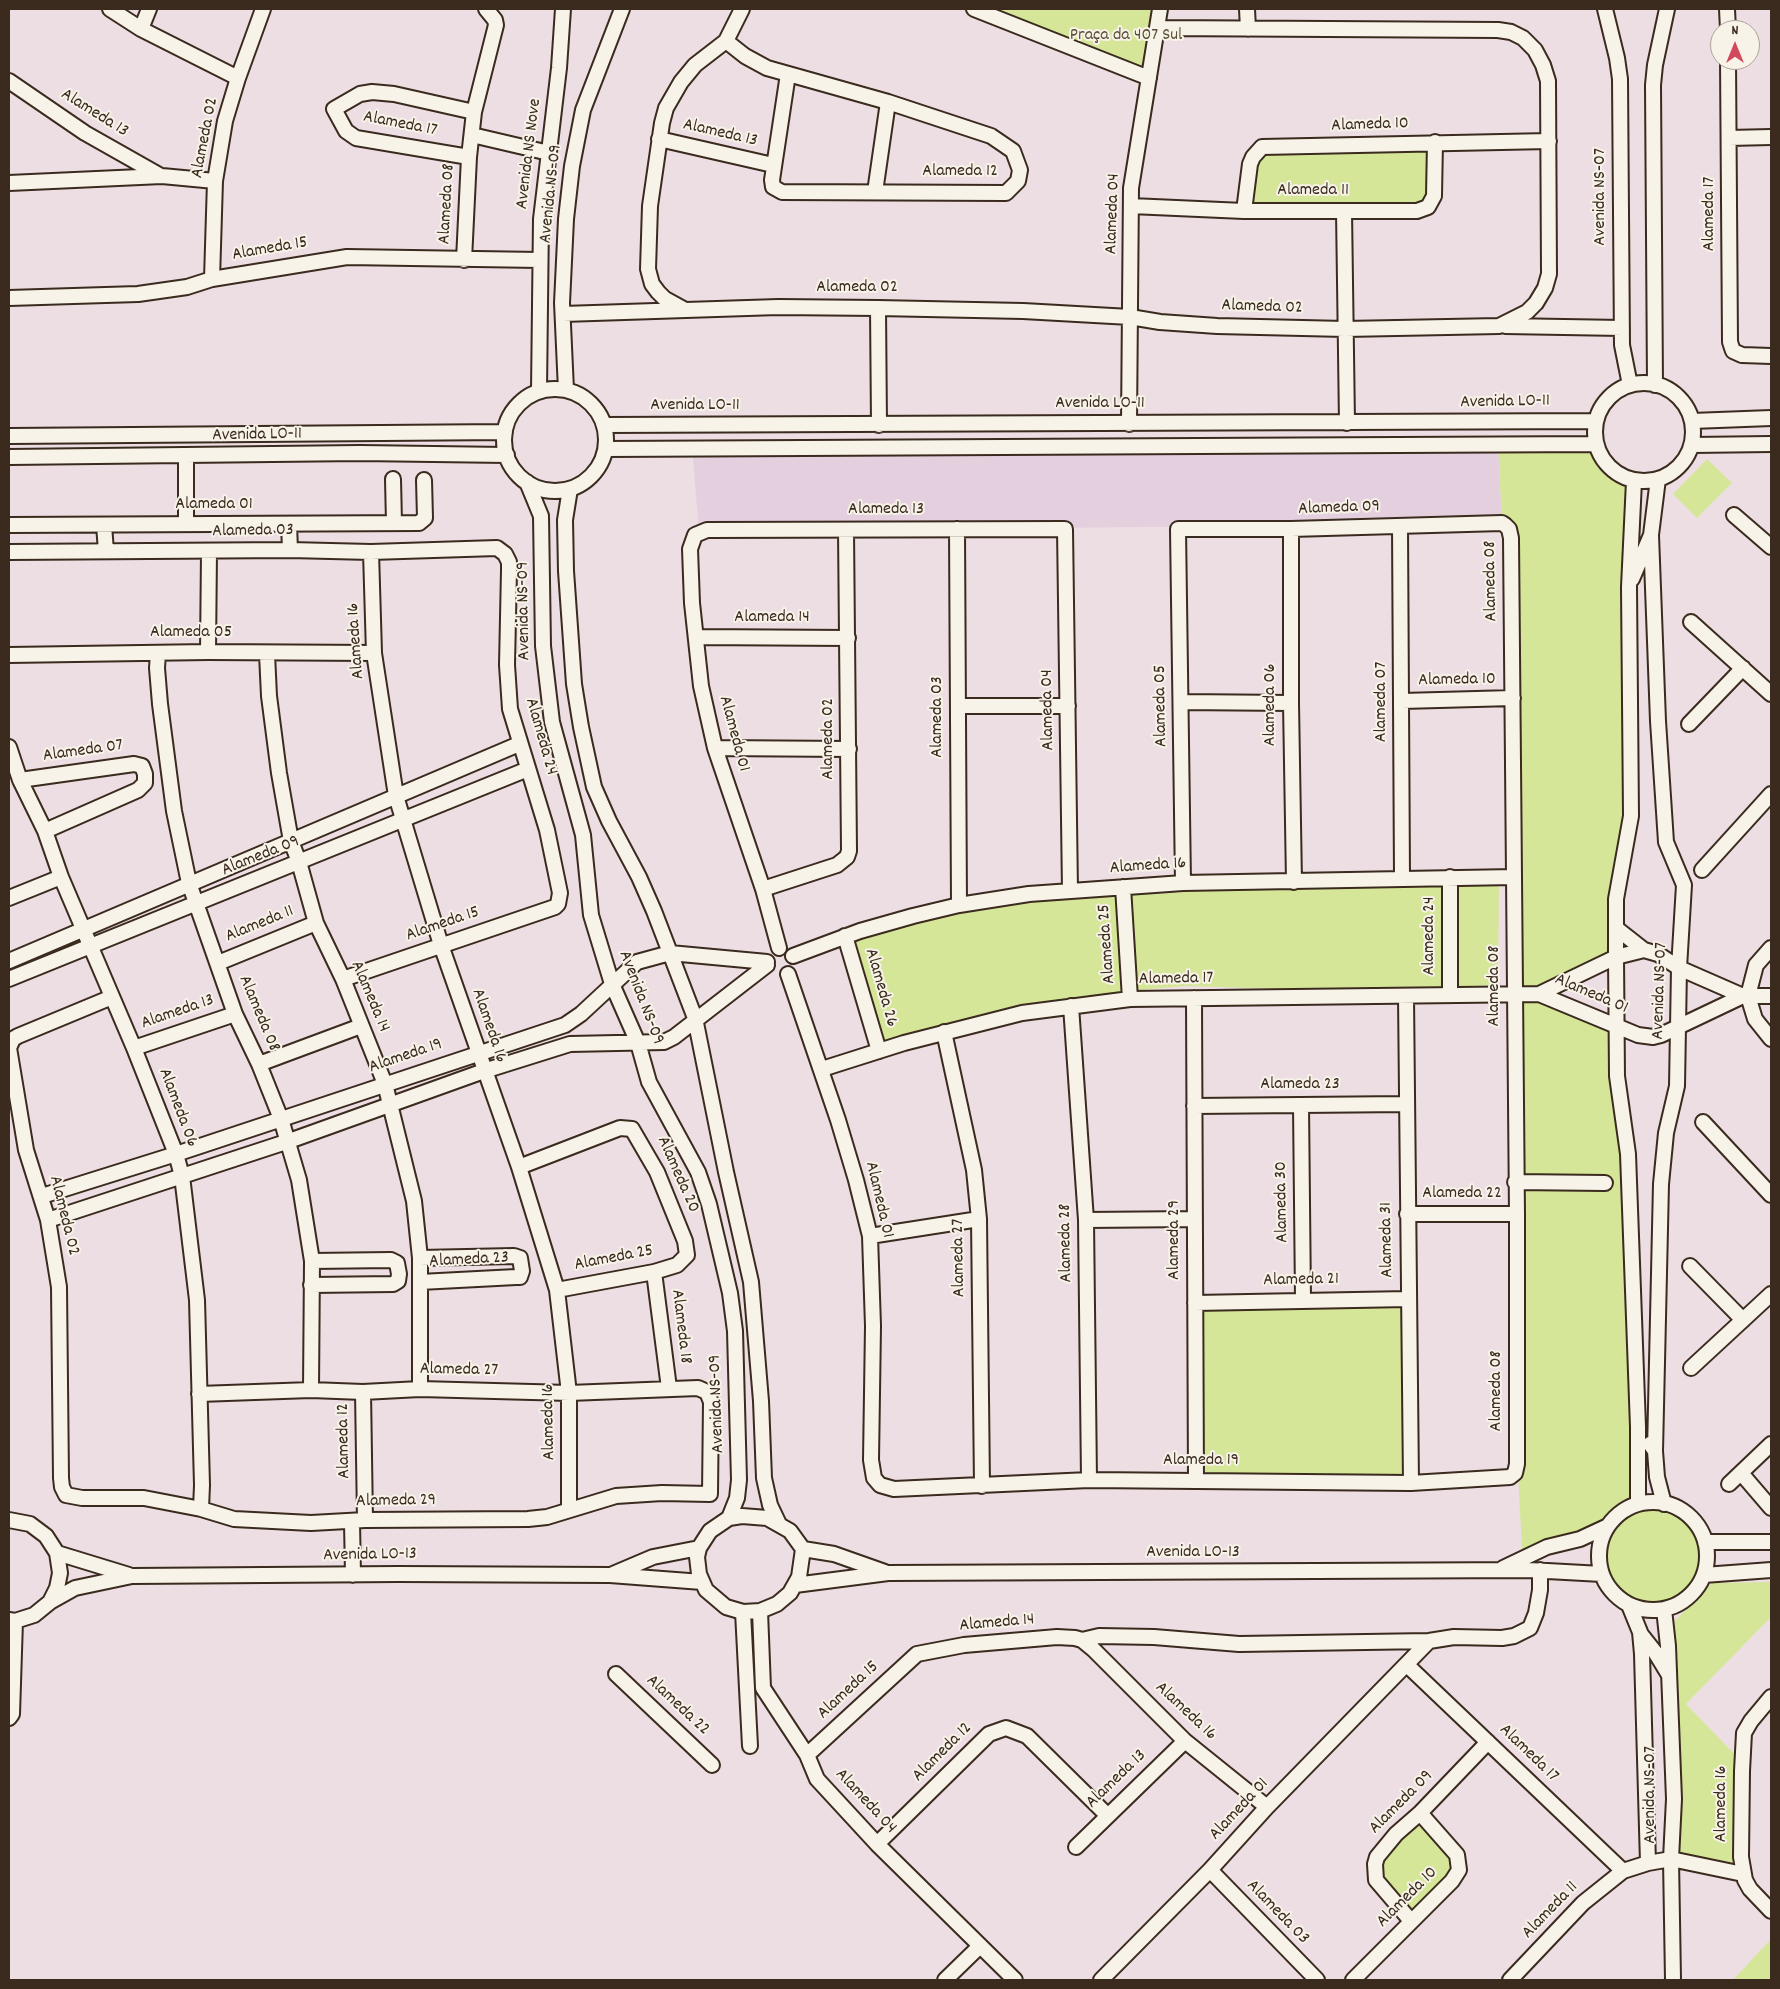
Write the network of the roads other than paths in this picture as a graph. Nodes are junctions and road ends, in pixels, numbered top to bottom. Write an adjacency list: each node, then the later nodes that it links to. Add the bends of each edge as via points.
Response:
1 (110, 9): 14 (street)
2 (149, 9): 14 (street)
3 (263, 9): 19 (street, Alameda 02)
4 (486, 9): 23 (street, Alameda 08, via 495,20 496,34)
5 (562, 9): 30 (street, Avenida NS Nove)
6 (622, 9): 46 (street, Avenida NS-09, via 579,126 566,218)
7 (742, 9): 16 (street, Alameda 02)
8 (974, 9): 20 (street)
9 (1160, 9): 13 (street, Alameda 04)
10 (1247, 9): 15 (street)
11 (1605, 9): 49 (street, Avenida NS-07, via 1620,79)
12 (1667, 9): 52 (street, via 1654,85)
13 (1159, 28): 15 (street, Alameda 02); 20 (street, Alameda 04)
14 (141, 29): 19 (street)
15 (1248, 29): 28 (street, Alameda 02, via 1511,32 1535,50 1543,65 1548,81)
16 (726, 41): 18 (street, Alameda 12, via 757,64); 27 (street, Alameda 02, via 695,65 677,87 666,108)
17 (1728, 70): 26 (street, Alameda 17)
18 (788, 74): 22 (street, Alameda 12); 32 (street, Alameda 12)
19 (238, 78): 34 (street, Alameda 02, via 225,121)
20 (1149, 78): 37 (street, Alameda 04, via 1131,188)
21 (9, 81): 33 (street, Alameda 13, via 85,133)
22 (888, 102): 36 (street); 36 (street, Alameda 12, via 991,136 1013,152 1020,170 1018,181 1006,193)
23 (474, 112): 24 (street, Alameda 08); 31 (street, Alameda 17, via 372,92 360,94 334,109 346,131 356,138)
24 (472, 134): 30 (street); 31 (street, Alameda 08)
25 (1771, 137): 26 (street)
26 (1729, 138): 51 (street, Alameda 17, via 1730,342 1733,351 1748,356)
27 (659, 139): 32 (street, Alameda 13); 45 (street, Alameda 02, via 650,206 648,269 658,292)
28 (1549, 141): 29 (street, Alameda 10); 48 (street, Alameda 02, via 1549,274 1536,303 1521,316)
29 (1435, 142): 38 (street, Alameda 10, via 1262,147 1250,164); 39 (street, Alameda 11, via 1434,196 1428,207 1417,211)
30 (549, 153): 41 (street, Avenida NS Nove)
31 (469, 157): 40 (street, Alameda 08)
32 (773, 165): 36 (street, Alameda 12, via 773,187 782,192)
33 (162, 176): 34 (street, Alameda 13); 35 (street, Alameda 13)
34 (215, 181): 42 (street, Alameda 02)
35 (9, 183)
36 (875, 192)
37 (1131, 206): 38 (street, Alameda 11); 47 (street, Alameda 04)
38 (1244, 211): 39 (street, Alameda 11)
39 (1344, 211): 50 (street)
40 (464, 260): 41 (street, Alameda 15); 42 (street, Alameda 15, via 347,257)
41 (540, 260): 55 (street, Avenida NS Nove)
42 (212, 279): 43 (street, Alameda 15, via 187,287 138,294)
43 (9, 298)
44 (878, 308): 45 (street, Alameda 02); 47 (street, Alameda 02); 62 (street)
45 (686, 310): 46 (street)
46 (563, 314): 54 (street, Avenida NS-09)
47 (1130, 317): 50 (street, Alameda 02, via 1217,326); 60 (street, Alameda 04)
48 (1499, 326): 49 (street); 50 (street, Alameda 02)
49 (1622, 328): 53 (street, Avenida NS-07)
50 (1345, 329): 59 (street)
51 (1771, 356)
52 (1655, 384): 53 (street); 58 (street, via 1678,397)
53 (1630, 385): 57 (street, via 1602,405)
54 (566, 390): 55 (street); 61 (street, via 583,397 596,409)
55 (539, 391): 63 (street, via 519,405)
56 (1771, 418): 58 (street)
57 (1596, 421): 59 (street, Avenida LO-11); 65 (street)
58 (1692, 421): 67 (street)
59 (1346, 423): 60 (street, Avenida LO-11)
60 (1129, 424): 62 (street, Avenida LO-11)
61 (604, 425): 62 (street, Avenida LO-11); 68 (street)
62 (879, 425)
63 (505, 432): 64 (street, Avenida LO-11); 70 (street)
64 (9, 436)
65 (1596, 444): 68 (street); 75 (street, via 1603,461 1617,474)
66 (1771, 444): 67 (street)
67 (1692, 445): 73 (street, via 1673,472)
68 (606, 449): 77 (street, via 594,474)
69 (186, 455): 70 (street, Avenida LO-11); 71 (street, Avenida LO-11); 81 (street)
70 (506, 455): 76 (street, via 514,470)
71 (9, 457)
72 (393, 479): 79 (street)
73 (1658, 479): 75 (street); 92 (street, Avenida NS-07)
74 (424, 480): 79 (street, Alameda 01, via 425,518 419,523)
75 (1634, 481): 100 (street, Avenida NS-07)
76 (527, 482): 77 (street, via 552,491); 164 (street, Avenida NS-09, via 541,516 543,646 552,722 583,835 591,915)
77 (570, 489): 154 (street, via 565,520 566,571 574,684 583,736 594,787 639,877)
78 (1734, 514): 93 (street)
79 (394, 523): 82 (street, Alameda 01)
80 (1502, 523): 85 (street, Alameda 09); 111 (street, Alameda 08, via 1509,529 1511,538)
81 (186, 524): 82 (street, Alameda 01); 84 (street, Alameda 01)
82 (288, 524): 95 (street)
83 (9, 525): 84 (street, Alameda 01)
84 (104, 525): 96 (street)
85 (1400, 526): 89 (street, Alameda 09); 112 (street, Alameda 07)
86 (957, 529): 87 (street, Alameda 13); 91 (street, Alameda 13); 115 (street, Alameda 03)
87 (1065, 529): 116 (street, Alameda 04)
88 (1178, 529): 89 (street, Alameda 09); 113 (street, Alameda 05)
89 (1291, 529): 114 (street, Alameda 06)
90 (707, 530): 91 (street, Alameda 13); 102 (street, Alameda 01, via 695,535 690,549)
91 (846, 530): 103 (street, Alameda 02)
92 (1651, 535): 100 (street, Avenida NS-07); 160 (street, Avenida NS-07, via 1666,842 1684,885)
93 (1771, 547)
94 (497, 548): 99 (street, Alameda 03); 118 (street, Alameda 24, via 509,562 508,690)
95 (290, 550): 98 (street, Alameda 03); 99 (street, Alameda 03)
96 (106, 551): 97 (street, Alameda 03); 98 (street, Alameda 03)
97 (9, 552)
98 (209, 552): 104 (street)
99 (371, 552): 106 (street, Alameda 16)
100 (1629, 587): 147 (street, Avenida NS-07, via 1631,816 1616,899)
101 (1691, 622): 109 (street)
102 (696, 637): 103 (street, Alameda 14); 120 (street, Alameda 01, via 701,686)
103 (848, 638): 121 (street, Alameda 02)
104 (208, 652): 105 (street, Alameda 05); 107 (street, Alameda 05)
105 (158, 653): 108 (street, Alameda 05); 136 (street, Alameda 08, via 156,668 174,811)
106 (374, 653): 107 (street, Alameda 05); 125 (street, Alameda 16)
107 (267, 654): 128 (street, Alameda 14, via 277,754)
108 (9, 655)
109 (1743, 668): 110 (street); 117 (street)
110 (1771, 694)
111 (1513, 698): 112 (street, Alameda 10); 133 (street, Alameda 08)
112 (1402, 701): 134 (street, Alameda 07)
113 (1181, 702): 114 (street); 137 (street, Alameda 05)
114 (1291, 704): 135 (street, Alameda 06)
115 (958, 706): 116 (street); 143 (street, Alameda 03)
116 (1068, 706): 140 (street, Alameda 04)
117 (1688, 724)
118 (519, 744): 122 (street, Alameda 24); 125 (street, Alameda 09)
119 (9, 747): 123 (street, Alameda 06)
120 (715, 748): 121 (street); 139 (street, Alameda 01)
121 (849, 749): 139 (street, Alameda 02, via 847,857 837,865)
122 (528, 769): 126 (street, Alameda 09); 144 (street, Alameda 24, via 547,830 559,885 560,898)
123 (20, 780): 127 (street, Alameda 06); 127 (street, Alameda 07, via 134,764 142,766 146,774 146,783 138,790)
124 (1771, 794): 130 (street)
125 (396, 796): 126 (street, Alameda 16); 128 (street, Alameda 09)
126 (403, 821): 129 (street, Alameda 09); 149 (street, Alameda 16)
127 (45, 831): 131 (street, Alameda 06)
128 (291, 841): 129 (street, Alameda 14); 136 (street, Alameda 09)
129 (299, 862): 142 (street, Alameda 09); 145 (street, Alameda 14)
130 (1702, 870)
131 (61, 877): 141 (street); 146 (street, Alameda 06)
132 (1450, 877): 133 (street, Alameda 16); 134 (street, Alameda 16); 165 (street, Alameda 24)
133 (1514, 877): 166 (street, Alameda 08)
134 (1402, 878): 135 (street, Alameda 16)
135 (1294, 882): 137 (street, Alameda 16)
136 (189, 883): 142 (street, Alameda 08); 146 (street, Alameda 09)
137 (1183, 883): 138 (street, Alameda 16)
138 (1123, 888): 140 (street, Alameda 16); 173 (street, Alameda 25)
139 (763, 889): 151 (street, Alameda 01)
140 (1070, 891): 143 (street, Alameda 16)
141 (9, 898)
142 (196, 904): 150 (street, Alameda 09); 158 (street, Alameda 08)
143 (959, 905): 148 (street, Alameda 16)
144 (555, 907): 149 (street, Alameda 15)
145 (316, 923): 158 (street, Alameda 11); 163 (street, Alameda 14)
146 (84, 928): 150 (street, Alameda 06); 157 (street, Alameda 09)
147 (1616, 928): 153 (street); 156 (street, Avenida NS-07)
148 (845, 936): 155 (street, Alameda 16); 184 (street, Alameda 26)
149 (441, 945): 163 (street, Alameda 15); 185 (street, Alameda 16)
150 (91, 947): 162 (street, Alameda 09); 171 (street, Alameda 06)
151 (779, 948): 155 (street); 159 (street, via 770,953)
152 (1771, 948): 169 (street, via 1756,964)
153 (1644, 950): 156 (street, Alameda 01); 160 (street, via 1658,954)
154 (670, 953): 159 (street, Alameda 19); 164 (street, Alameda 19, via 637,962); 176 (street)
155 (793, 956): 161 (street, via 794,966)
156 (1616, 957): 167 (street, Alameda 01); 178 (street, Avenida NS-07)
157 (9, 961)
158 (218, 963): 175 (street, Alameda 08)
159 (767, 963): 161 (street, via 775,975); 176 (street)
160 (1679, 968): 169 (street); 179 (street, Avenida NS-07)
161 (788, 974): 187 (street, Alameda 01)
162 (9, 979)
163 (343, 979): 177 (street, Alameda 14)
164 (612, 984): 182 (street, Avenida NS-09); 185 (street, Alameda 19, via 565,1025)
165 (1450, 994): 166 (street, Alameda 17); 168 (street, Alameda 17)
166 (1514, 994): 167 (street, Alameda 17); 200 (street, Alameda 08)
167 (1539, 994): 178 (street, Alameda 01)
168 (1406, 996): 172 (street, Alameda 17); 192 (street, Alameda 31)
169 (1745, 996): 170 (street); 179 (street, Alameda 01); 181 (street, via 1755,1019)
170 (1771, 996)
171 (112, 998): 183 (street, Alameda 06); 203 (street, Alameda 02, via 18,1036 10,1044 26,1150)
172 (1194, 998): 173 (street, Alameda 17); 193 (street, Alameda 29)
173 (1130, 999): 174 (street, Alameda 17)
174 (1071, 1006): 180 (street, Alameda 17, via 1022,1013); 209 (street, Alameda 28)
175 (235, 1014): 183 (street, Alameda 13); 186 (street, Alameda 08)
176 (695, 1018): 182 (street, via 664,1042); 252 (street, via 752,1282 764,1478 770,1505)
177 (361, 1026): 186 (street); 189 (street, Alameda 14)
178 (1617, 1026): 179 (street, Alameda 01, via 1653,1037); 231 (street, Avenida NS-07, via 1617,1076 1628,1154)
179 (1678, 1027): 233 (street, Avenida NS-07, via 1677,1086 1666,1133 1661,1184)
180 (944, 1032): 184 (street, Alameda 17); 206 (street, Alameda 27, via 966,1127)
181 (1771, 1039)
182 (638, 1043): 188 (street, via 570,1044); 249 (street, Avenida NS-09, via 650,1082 698,1172 730,1293 735,1330 739,1480 737,1498)
183 (134, 1048): 197 (street, Alameda 06)
184 (879, 1050): 187 (street, Alameda 17)
185 (478, 1053): 188 (street, Alameda 16); 189 (street, Alameda 19)
186 (259, 1064): 194 (street, Alameda 08)
187 (822, 1069): 210 (street, Alameda 01)
188 (484, 1071): 190 (street); 198 (street, Alameda 16)
189 (386, 1084): 190 (street, Alameda 14); 194 (street, Alameda 19)
190 (390, 1103): 196 (street); 211 (street, Alameda 14, via 414,1201)
191 (1301, 1104): 192 (street, Alameda 23); 193 (street, Alameda 23); 220 (street, Alameda 30)
192 (1406, 1104): 204 (street, Alameda 31)
193 (1194, 1106): 207 (street, Alameda 29)
194 (281, 1119): 196 (street, Alameda 08); 197 (street, Alameda 19)
195 (1703, 1122): 202 (street)
196 (289, 1141): 199 (street); 212 (street, Alameda 08)
197 (176, 1154): 199 (street, Alameda 06); 203 (street, Alameda 19)
198 (519, 1167): 213 (street, Alameda 20, via 620,1128 632,1129 657,1172 685,1241 687,1255); 218 (street, Alameda 16)
199 (182, 1176): 208 (street); 230 (street, Alameda 06, via 197,1300)
200 (1515, 1182): 201 (street); 205 (street, Alameda 08)
201 (1604, 1183)
202 (1771, 1194)
203 (42, 1196): 208 (street, Alameda 02)
204 (1407, 1214): 205 (street, Alameda 22); 221 (street, Alameda 31)
205 (1517, 1214): 234 (street, Alameda 08)
206 (979, 1219): 210 (street); 241 (street, Alameda 27)
207 (1195, 1219): 209 (street); 222 (street, Alameda 29)
208 (48, 1220): 243 (street, Alameda 02, via 58,1279 61,1323 62,1487 66,1495)
209 (1086, 1220): 237 (street, Alameda 28)
210 (870, 1236): 235 (street, Alameda 01)
211 (420, 1258): 216 (street, Alameda 14); 216 (street, Alameda 23, via 514,1256 520,1258 522,1271 516,1278)
212 (312, 1260): 217 (street, Alameda 08); 217 (street, via 391,1260 397,1263 399,1274 398,1281 393,1284)
213 (677, 1265): 215 (street, Alameda 25)
214 (1690, 1266): 223 (street)
215 (654, 1272): 218 (street, Alameda 25); 226 (street, Alameda 18)
216 (420, 1282): 225 (street, Alameda 14)
217 (311, 1285): 227 (street, Alameda 08)
218 (558, 1290): 229 (street, Alameda 16)
219 (1771, 1294): 223 (street)
220 (1303, 1299): 221 (street, Alameda 21); 222 (street, Alameda 21)
221 (1408, 1299): 239 (street, Alameda 31)
222 (1195, 1302): 238 (street, Alameda 29)
223 (1743, 1320): 224 (street)
224 (1692, 1368)
225 (420, 1388): 228 (street, Alameda 27); 229 (street, Alameda 27)
226 (669, 1388): 229 (street, Alameda 27); 242 (street, Alameda 27, via 698,1388 707,1392 711,1402)
227 (311, 1390): 228 (street, Alameda 27); 230 (street, Alameda 27)
228 (363, 1392): 251 (street, Alameda 12)
229 (569, 1393): 248 (street, Alameda 16)
230 (200, 1394): 247 (street, Alameda 06)
231 (1638, 1427): 233 (street); 244 (street, Avenida NS-07)
232 (1771, 1444): 236 (street)
233 (1655, 1451): 245 (street, Avenida NS-07)
234 (1517, 1453): 239 (street, Alameda 19, via 1516,1468 1510,1477)
235 (872, 1473): 241 (street, Alameda 19, via 880,1485 894,1489)
236 (1741, 1473): 240 (street); 246 (street)
237 (1089, 1480): 238 (street, Alameda 19); 241 (street, Alameda 19)
238 (1196, 1481): 239 (street, Alameda 19)
239 (1411, 1483)
240 (1729, 1484)
241 (982, 1486)
242 (710, 1494): 248 (street, Alameda 29, via 616,1496)
243 (82, 1498): 247 (street, Alameda 29, via 144,1498)
244 (1638, 1504): 245 (street); 253 (street, via 1616,1516)
245 (1664, 1504): 254 (street, via 1690,1517)
246 (1771, 1508)
247 (201, 1509): 251 (street, Alameda 29, via 234,1519 263,1522)
248 (568, 1510): 251 (street, Alameda 29, via 528,1519)
249 (729, 1518): 252 (street, via 767,1518); 256 (street, via 710,1531)
250 (9, 1520): 258 (street, via 30,1524 46,1536)
251 (358, 1521): 264 (street, Alameda 12)
252 (779, 1524): 257 (street)
253 (1608, 1526): 259 (street, Avenida LO-13, via 1580,1539 1547,1547); 263 (street, via 1600,1547)
254 (1705, 1542): 255 (street); 266 (street)
255 (1771, 1542)
256 (699, 1548): 265 (street, Avenida LO-13, via 653,1557); 268 (street, via 697,1566)
257 (803, 1549): 262 (street, Avenida LO-13, via 834,1554); 269 (street)
258 (57, 1553): 267 (street, Avenida LO-13); 270 (street, via 60,1573)
259 (1498, 1570): 260 (street, Avenida LO-13); 262 (street, Avenida LO-13)
260 (1540, 1570): 263 (street, Avenida LO-13); 278 (street, via 1540,1590 1530,1628 1502,1638)
261 (1771, 1570): 266 (street)
262 (888, 1573): 269 (street, Avenida LO-13)
263 (1602, 1574): 271 (street, via 1610,1590)
264 (353, 1575): 265 (street, Avenida LO-13); 267 (street, Avenida LO-13)
265 (610, 1575): 268 (street, Avenida LO-13)
266 (1704, 1575): 272 (street, via 1695,1590 1681,1602)
267 (132, 1576): 270 (street, Avenida LO-13, via 76,1588)
268 (702, 1582): 274 (street, via 718,1602)
269 (795, 1585): 273 (street, via 784,1599)
270 (50, 1602): 275 (street, Avenida LO-13, via 34,1615)
271 (1630, 1605): 272 (street, via 1641,1609); 276 (street, Avenida NS-07)
272 (1664, 1609): 282 (street, Avenida NS-07)
273 (760, 1611): 274 (street); 284 (street)
274 (743, 1612): 283 (street)
275 (12, 1621): 286 (street)
276 (1640, 1632): 282 (street); 298 (street, Avenida NS-07)
277 (1082, 1640): 278 (street, Alameda 14, via 1099,1636 1239,1644); 279 (street, Alameda 14, via 1057,1637 956,1646); 287 (street, Alameda 16)
278 (1429, 1640): 280 (street, Alameda 01)
279 (917, 1654): 290 (street, Alameda 15)
280 (1407, 1665): 288 (street, Alameda 17); 292 (street, Alameda 01)
281 (616, 1674): 291 (street, Alameda 22)
282 (1669, 1675): 297 (street, Avenida NS-07, via 1674,1800)
283 (745, 1688): 284 (street); 289 (street)
284 (763, 1688): 290 (street, Alameda 04)
285 (1771, 1697): 301 (street, Alameda 16, via 1750,1721 1743,1738)
286 (10, 1716)
287 (1185, 1741): 292 (street, Alameda 16); 294 (street, Alameda 13)
288 (1488, 1742): 293 (street, Alameda 09); 300 (street, Alameda 17)
289 (750, 1746)
290 (807, 1755): 295 (street, Alameda 04, via 817,1779)
291 (712, 1765)
292 (1267, 1807): 299 (street, Alameda 01)
293 (1420, 1814): 303 (street, Alameda 09, via 1382,1849 1375,1864 1380,1888); 303 (street, Alameda 10, via 1457,1855 1459,1870)
294 (1108, 1815): 295 (street, Alameda 12, via 1027,1736 1006,1728 985,1737); 296 (street, Alameda 13)
295 (877, 1844): 304 (street, Alameda 04)
296 (1076, 1847)
297 (1671, 1859): 298 (street); 301 (street); 311 (street, Avenida NS-07)
298 (1648, 1863): 300 (street)
299 (1210, 1870): 307 (street, Alameda 01); 308 (street, Alameda 03)
300 (1623, 1871): 310 (street, Alameda 11, via 1583,1903)
301 (1743, 1874): 302 (street, Alameda 16, via 1750,1889)
302 (1771, 1911)
303 (1411, 1921): 309 (street, Alameda 10)
304 (980, 1946): 305 (street); 306 (street, Alameda 04)
305 (945, 1980)
306 (1015, 1980)
307 (1101, 1980)
308 (1317, 1980)
309 (1353, 1980)
310 (1510, 1980)
311 (1673, 1980)

